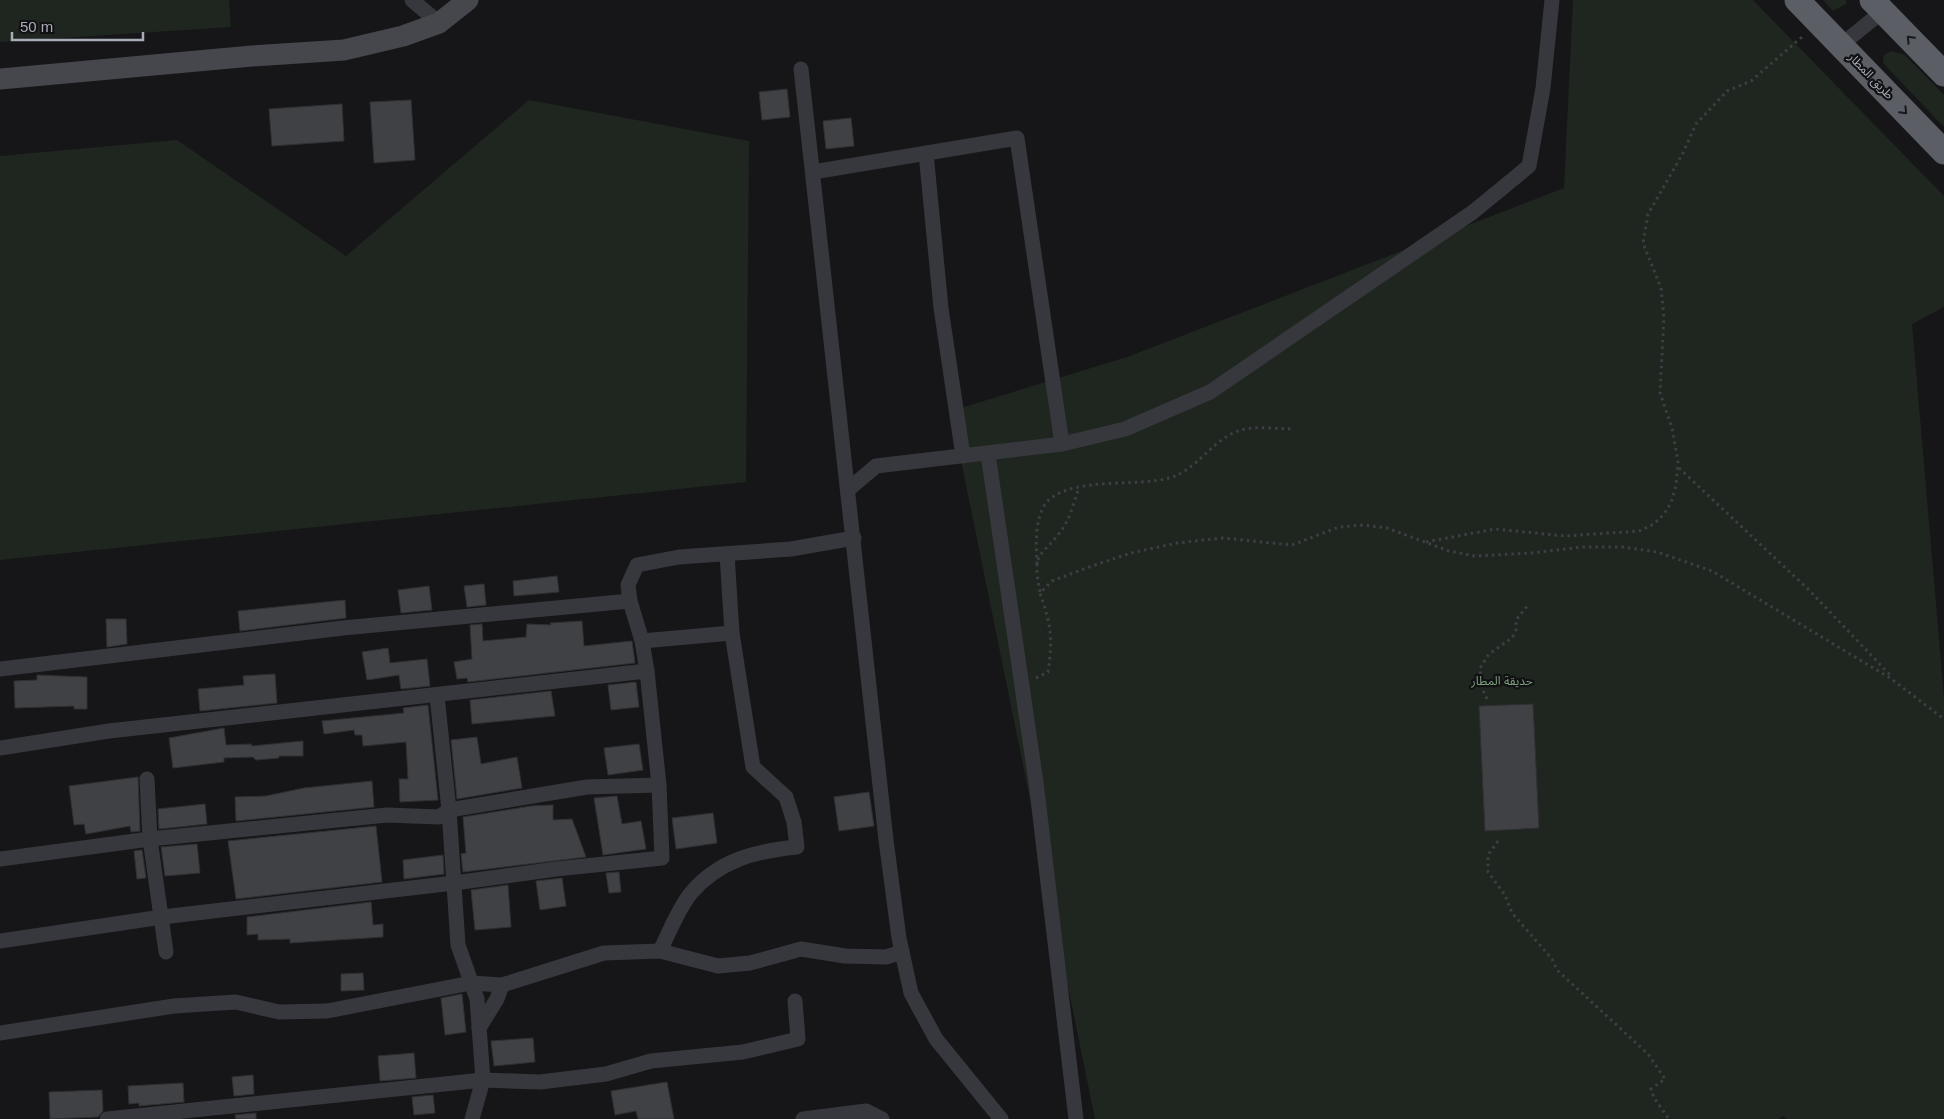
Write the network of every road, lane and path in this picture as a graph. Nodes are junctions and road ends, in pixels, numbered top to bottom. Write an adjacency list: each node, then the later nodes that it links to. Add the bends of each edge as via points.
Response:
1 (412, 0): 7 (street)
2 (468, 0): 7 (main road)
3 (1552, 0): 16 (street, via 1543,88 1529,166 1473,212 1210,392 1125,429)
4 (1797, 0): 6 (highway, طريق المطار)
5 (1877, 6): 8 (street); 10 (highway, one-way to 5)
6 (1819, 22): 8 (highway, طريق المطار); 19 (path, via 1751,81 1727,91 1696,124 1648,214 1644,243 1661,288 1664,317 1660,393 1677,445)
7 (439, 23): 11 (main road, via 403,36 344,50)
8 (1841, 45): 12 (highway, طريق المطار, one-way to 12)
9 (801, 68): 14 (street)
10 (1944, 74)
11 (0, 79)
12 (1944, 152)
13 (926, 153): 14 (street); 16 (street, via 1017,138); 18 (street, via 941,308)
14 (813, 172): 21 (street)
15 (1294, 429): 20 (path, via 1239,431 1219,442 1186,470 1169,478)
16 (1062, 444): 17 (street)
17 (988, 454): 18 (street); 33 (street)
18 (963, 456): 21 (street, via 876,466)
19 (1678, 468): 23 (path, via 1672,502 1654,524 1639,531 1565,536 1495,529); 34 (path, via 1809,590)
20 (1079, 488): 25 (path, via 1064,527 1040,553); 25 (path, via 1048,500 1038,523)
21 (848, 490): 22 (street)
22 (854, 538): 24 (street, via 791,549); 50 (street, via 886,840)
23 (1425, 542): 26 (path, via 1387,528 1364,525 1340,527 1292,545 1223,538 1176,543 1089,567 1052,581); 34 (path, via 1475,556 1583,547 1623,547 1657,552 1712,571)
24 (726, 554): 27 (street, via 680,557 637,566 628,585); 29 (street)
25 (1037, 564): 26 (path)
26 (1040, 593): 33 (path, via 1052,642 1048,672)
27 (630, 601): 30 (street); 31 (street, via 342,628)
28 (1529, 604): 36 (path, via 1516,620 1512,638 1489,654 1480,668)
29 (732, 633): 30 (street); 48 (street, via 753,767 786,797 797,847 769,850 721,866 690,894)
30 (642, 641): 32 (street)
31 (0, 669)
32 (647, 671): 35 (street); 40 (street)
33 (1022, 685): 63 (street, via 1050,889)
34 (1900, 685): 37 (path)
35 (437, 696): 38 (street, via 109,731); 41 (street)
36 (1487, 699)
37 (1944, 719)
38 (0, 748)
39 (147, 779): 42 (street)
40 (659, 785): 41 (street, via 587,787); 45 (street, via 662,858)
41 (449, 810): 42 (street, via 439,817 387,815); 45 (street)
42 (150, 839): 44 (street); 46 (street)
43 (1498, 841): 64 (path, via 1488,855 1488,872 1501,889 1512,913 1552,959 1557,970 1648,1054 1665,1079 1652,1089 1654,1098)
44 (0, 859)
45 (454, 883): 46 (street); 51 (street, via 458,945)
46 (162, 917): 47 (street); 49 (street)
47 (0, 942)
48 (660, 951): 50 (street, via 718,966 750,964 801,949 845,956 886,957); 52 (street, via 604,953)
49 (166, 952)
50 (902, 952): 62 (street, via 911,993 936,1039)
51 (471, 983): 52 (street); 54 (street, via 477,999); 55 (street, via 327,1011 279,1012 236,1002 174,1006)
52 (502, 986): 54 (street, via 498,999)
53 (795, 1001): 56 (street, via 798,1039 743,1052 651,1061 606,1074 540,1082)
54 (479, 1028): 56 (street)
55 (0, 1034)
56 (483, 1080): 57 (street); 59 (street)
57 (194, 1115): 58 (street)
58 (107, 1119)
59 (472, 1119)
60 (803, 1119): 61 (street, via 866,1110)
61 (882, 1119)
62 (1002, 1119)
63 (1076, 1119)
64 (1669, 1119)

